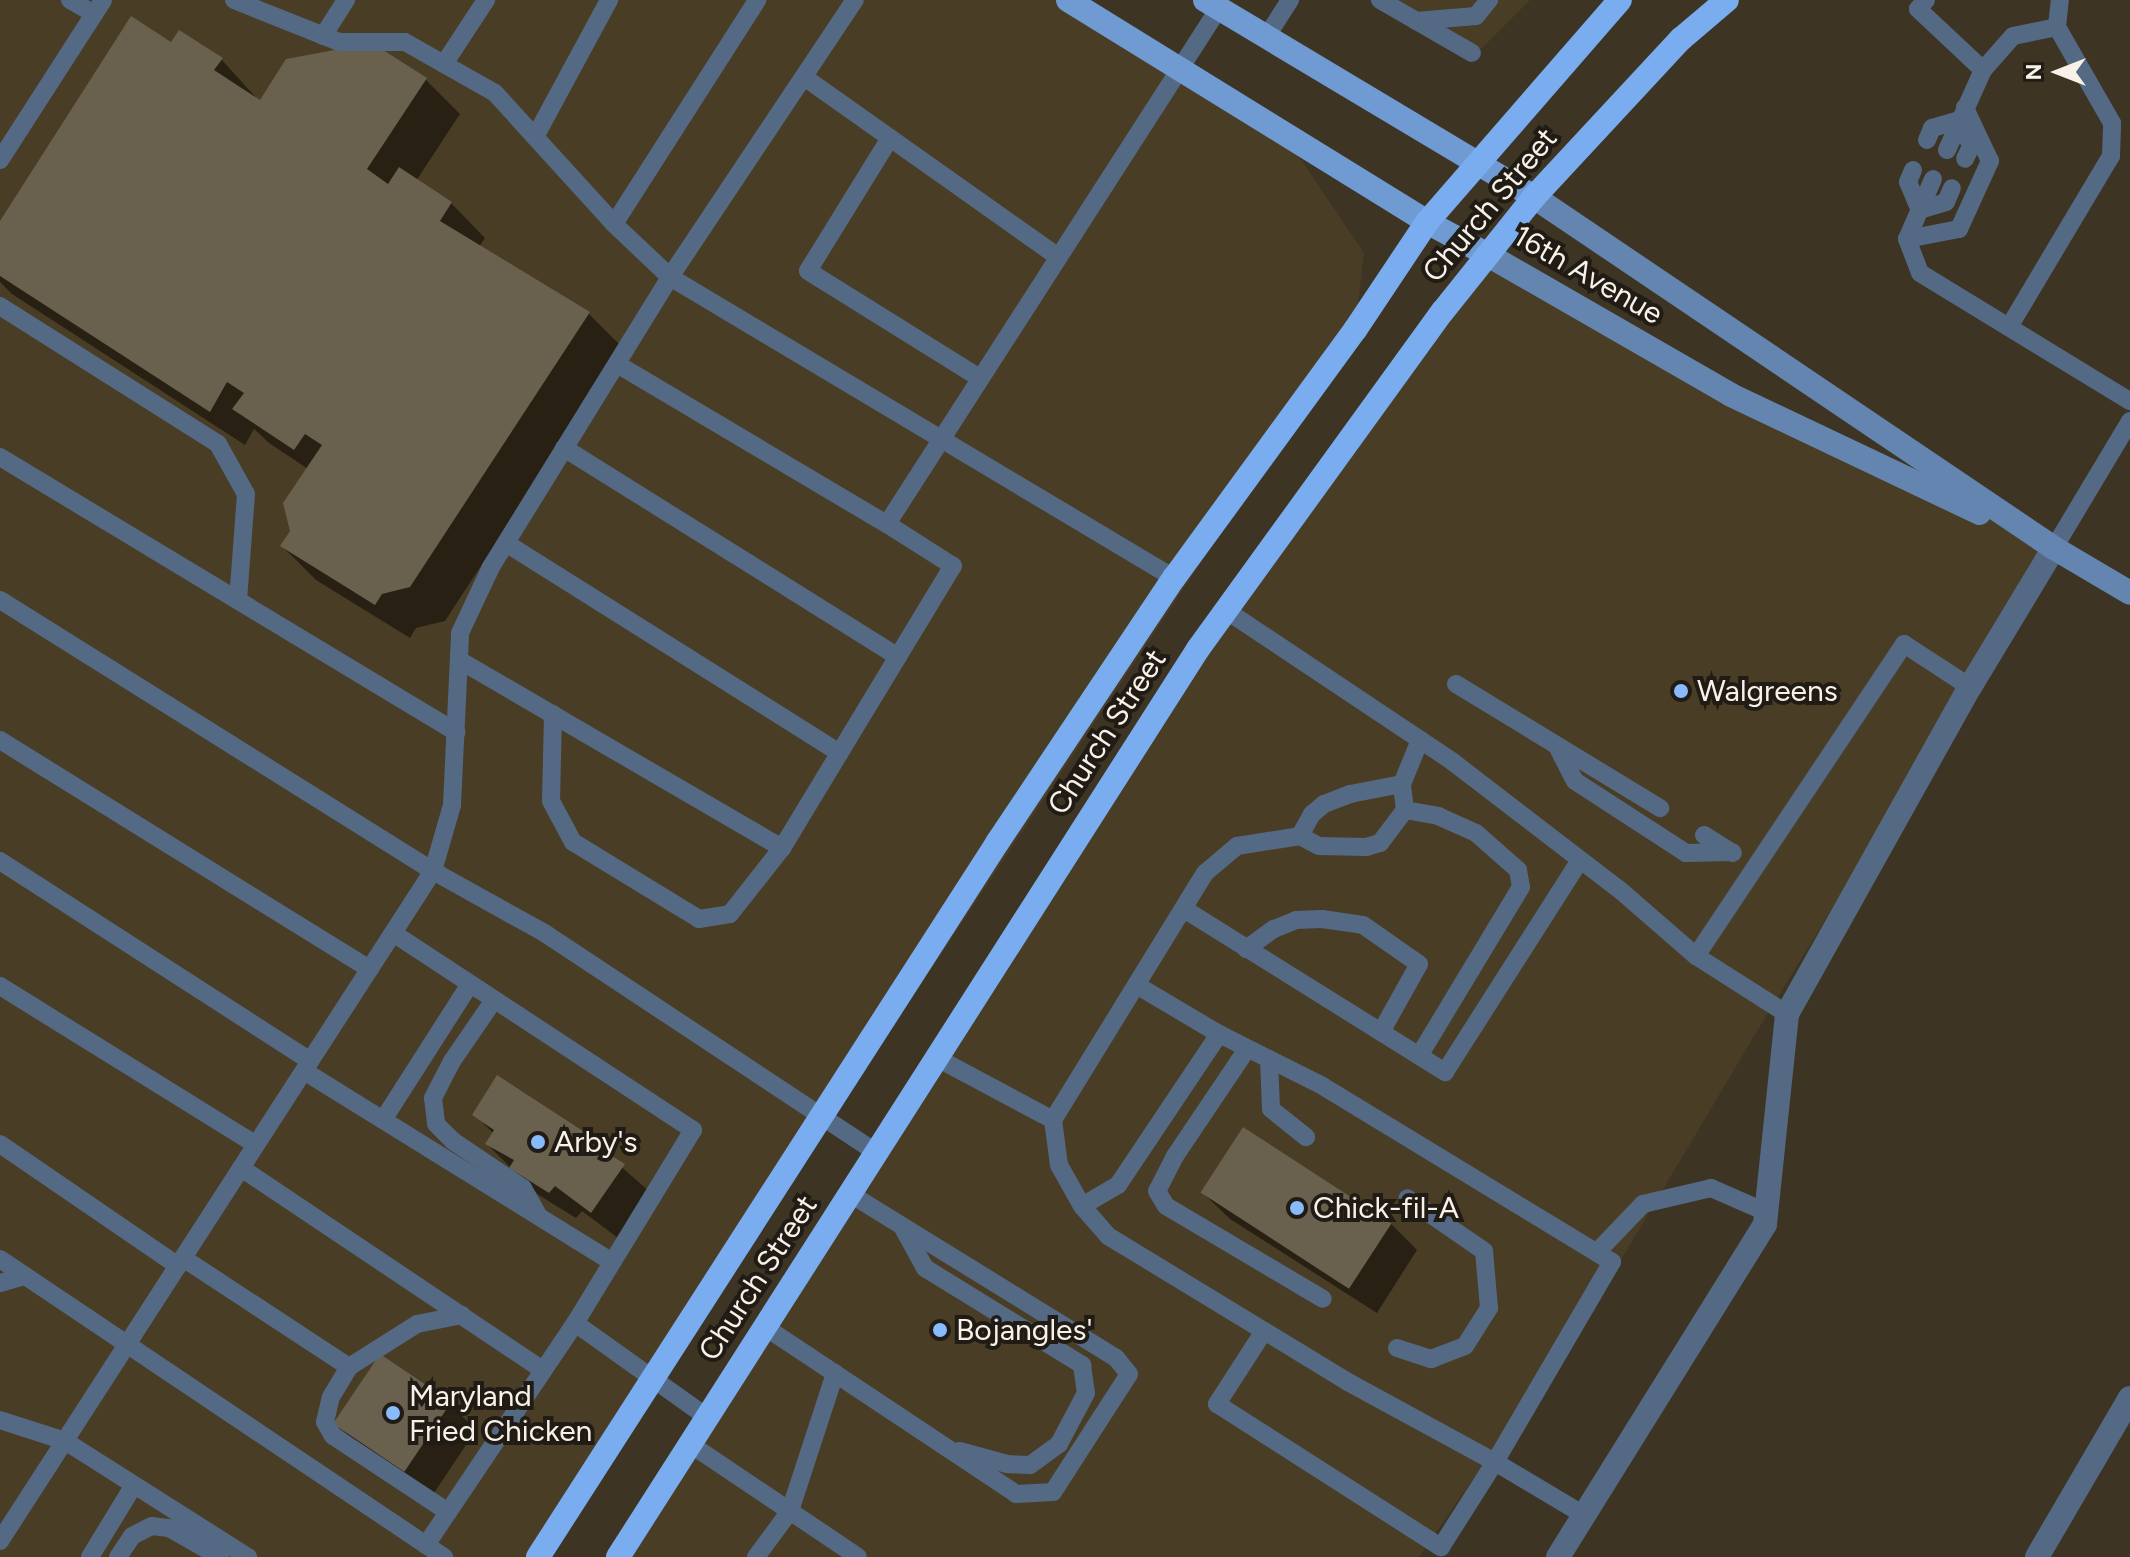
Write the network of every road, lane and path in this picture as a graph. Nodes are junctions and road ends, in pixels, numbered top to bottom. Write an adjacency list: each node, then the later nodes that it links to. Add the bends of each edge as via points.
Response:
1 (70, 0): 17 (lane)
2 (234, 0): 20 (lane)
3 (346, 0): 20 (lane)
4 (486, 0): 23 (lane)
5 (609, 0): 28 (lane)
6 (757, 0): 41 (lane)
7 (855, 0): 26 (lane)
8 (1068, 0): 24 (main road, 16th Avenue)
9 (1290, 0): 21 (lane)
10 (1380, 0): 18 (lane)
11 (1489, 0): 18 (lane, via 1476,16)
12 (1620, 0): 34 (highway, Church Street)
13 (1727, 0): 38 (highway, Church Street, via 1681,39)
14 (1926, 0): 25 (lane, via 1918,9)
15 (2060, 0): 19 (lane)
16 (1212, 4): 21 (main road, 16th Avenue); 24 (lane)
17 (99, 7): 33 (lane)
18 (1416, 21): 22 (lane)
19 (2057, 27): 25 (lane, via 2013,36); 47 (lane, via 2112,123 2111,156)
20 (323, 36): 23 (lane, via 339,42 405,42)
21 (1267, 36): 34 (main road, 16th Avenue)
22 (1472, 53)
23 (444, 64): 28 (lane, via 495,93)
24 (1181, 68): 40 (main road, 16th Avenue); 44 (lane)
25 (1983, 70): 27 (lane)
26 (804, 77): 29 (lane); 45 (lane)
27 (1963, 114): 30 (lane, via 1932,128); 31 (lane); 32 (lane, via 1971,146); 42 (lane, via 1990,161 1972,202 1959,229)
28 (535, 137): 41 (lane)
29 (890, 138): 44 (lane); 49 (lane, via 808,271)
30 (1927, 140)
31 (1947, 150)
32 (1965, 159)
33 (0, 160)
34 (1479, 162): 38 (main road, 16th Avenue); 40 (highway, Church Street)
35 (1913, 170): 39 (lane, via 1908,182)
36 (1933, 179): 39 (lane)
37 (1952, 188): 39 (lane, via 1946,202)
38 (1534, 197): 43 (highway, Church Street); 57 (street, 16th Avenue)
39 (1920, 210): 42 (lane)
40 (1427, 222): 43 (main road, 16th Avenue); 58 (highway, Church Street)
41 (614, 224): 45 (lane)
42 (1907, 239): 47 (lane, via 1920,273)
43 (1488, 255): 57 (street, 16th Avenue, via 1731,395); 62 (highway, Church Street)
44 (1058, 257): 49 (lane)
45 (670, 277): 48 (lane); 52 (lane)
46 (0, 306): 61 (lane, via 218,444 246,494)
47 (2009, 327): 50 (lane)
48 (617, 364): 53 (lane); 55 (lane)
49 (980, 378): 52 (lane)
50 (2130, 401)
51 (2130, 421): 57 (lane)
52 (940, 440): 55 (lane); 58 (lane)
53 (564, 448): 56 (lane); 63 (lane)
54 (0, 457): 61 (lane)
55 (887, 524): 63 (lane, via 953,566)
56 (506, 543): 64 (lane, via 460,633); 72 (lane)
57 (2054, 548): 59 (street, 16th Avenue); 66 (street)
58 (1174, 578): 101 (highway, Church Street)
59 (2130, 593)
60 (0, 600): 83 (lane)
61 (238, 600): 68 (lane)
62 (1227, 611): 70 (lane); 98 (highway, Church Street)
63 (898, 657): 72 (lane)
64 (459, 660): 67 (lane); 68 (lane)
65 (1456, 684): 71 (lane)
66 (1970, 687): 82 (lane, via 1904,644); 93 (street)
67 (553, 714): 78 (lane); 78 (lane, via 551,801 573,842 699,919 730,914)
68 (456, 732): 83 (lane, via 452,805)
69 (0, 740): 88 (lane)
70 (1420, 740): 73 (lane); 80 (lane)
71 (1557, 746): 74 (lane); 79 (lane, via 1575,781 1686,853)
72 (839, 753): 78 (lane)
73 (1402, 784): 75 (lane); 77 (lane, via 1324,804)
74 (1660, 808)
75 (1405, 810): 77 (lane, via 1380,843 1366,847 1319,846); 97 (lane, via 1438,816 1476,833 1518,870 1521,887)
76 (1704, 835): 79 (lane)
77 (1300, 836): 84 (lane, via 1237,846 1205,873)
78 (782, 848)
79 (1732, 852): 82 (lane)
80 (1580, 860): 87 (lane); 97 (lane, via 1445,1072)
81 (0, 861): 100 (lane)
82 (1755, 867): 87 (lane)
83 (433, 871): 85 (lane); 101 (lane, via 546,934)
84 (1184, 909): 86 (lane); 91 (lane)
85 (393, 933): 88 (lane); 89 (lane)
86 (1246, 949): 94 (lane); 94 (lane, via 1296,920 1363,925 1419,964)
87 (1696, 956): 93 (lane)
88 (370, 969): 100 (lane)
89 (470, 984): 92 (lane); 102 (lane)
90 (0, 986): 106 (lane)
91 (1138, 986): 95 (lane); 103 (lane)
92 (494, 1000): 113 (lane, via 433,1098 436,1124 523,1188); 118 (lane, via 693,1130)
93 (1787, 1014): 112 (street)
94 (1381, 1032): 97 (lane)
95 (1219, 1034): 96 (lane); 111 (lane, via 1118,1185)
96 (1247, 1049): 99 (lane); 121 (lane, via 1157,1191 1166,1206)
97 (1419, 1056)
98 (937, 1058): 103 (lane); 107 (highway, Church Street)
99 (1269, 1059): 104 (lane, via 1271,1109); 115 (lane)
100 (307, 1066): 102 (lane); 106 (lane)
101 (822, 1117): 107 (lane); 131 (highway, Church Street)
102 (383, 1120): 113 (lane)
103 (1053, 1120): 111 (lane, via 1059,1165)
104 (1306, 1137)
105 (0, 1144): 117 (lane)
106 (256, 1145): 108 (lane)
107 (877, 1153): 109 (highway, Church Street)
108 (241, 1168): 117 (lane); 122 (lane)
109 (850, 1194): 114 (lane); 124 (highway, Church Street)
110 (1407, 1198): 127 (lane, via 1484,1251 1489,1308 1465,1346 1431,1359)
111 (1082, 1206): 125 (lane, via 1108,1236)
112 (1766, 1212): 115 (lane, via 1711,1188 1643,1204); 142 (street, via 1765,1224)
113 (539, 1217): 118 (lane)
114 (901, 1225): 137 (lane, via 925,1268 1082,1365 1086,1393 1059,1444 1030,1465); 137 (lane, via 1116,1358 1129,1374 1053,1492 1016,1494)
115 (1598, 1251): 138 (lane, via 1612,1262)
116 (0, 1259): 119 (lane)
117 (181, 1262): 126 (lane); 128 (lane)
118 (612, 1262): 123 (lane)
119 (25, 1276): 120 (lane); 126 (lane)
120 (0, 1283)
121 (1323, 1299)
122 (462, 1315): 128 (lane, via 417,1324); 129 (lane)
123 (575, 1323): 129 (lane); 131 (lane)
124 (765, 1327): 130 (lane); 133 (highway, Church Street)
125 (1264, 1331): 138 (lane); 138 (lane, via 1217,1404 1441,1547)
126 (128, 1343): 135 (lane); 145 (lane)
127 (1397, 1348)
128 (349, 1367): 141 (lane, via 331,1397 325,1422 333,1436)
129 (543, 1370): 141 (lane)
130 (835, 1373): 137 (lane); 140 (lane)
131 (654, 1379): 133 (lane); 151 (highway, Church Street)
132 (2130, 1398): 157 (street)
133 (707, 1417): 136 (highway, Church Street)
134 (0, 1420): 135 (lane)
135 (65, 1441): 139 (lane); 144 (lane)
136 (690, 1444): 140 (lane); 152 (highway, Church Street)
137 (946, 1447)
138 (1495, 1462): 142 (lane)
139 (134, 1485): 146 (lane); 149 (lane)
140 (790, 1511): 143 (lane); 153 (lane)
141 (448, 1512): 145 (lane)
142 (1584, 1515): 156 (street)
143 (822, 1532): 154 (lane); 155 (lane)
144 (0, 1541)
145 (426, 1545): 150 (lane)
146 (90, 1557)
147 (118, 1557): 148 (lane, via 132,1536 152,1526 169,1528)
148 (220, 1557)
149 (248, 1557)
150 (444, 1557)
151 (538, 1557)
152 (618, 1557)
153 (756, 1557)
154 (831, 1557)
155 (858, 1557)
156 (1558, 1557)
157 (2037, 1557)

